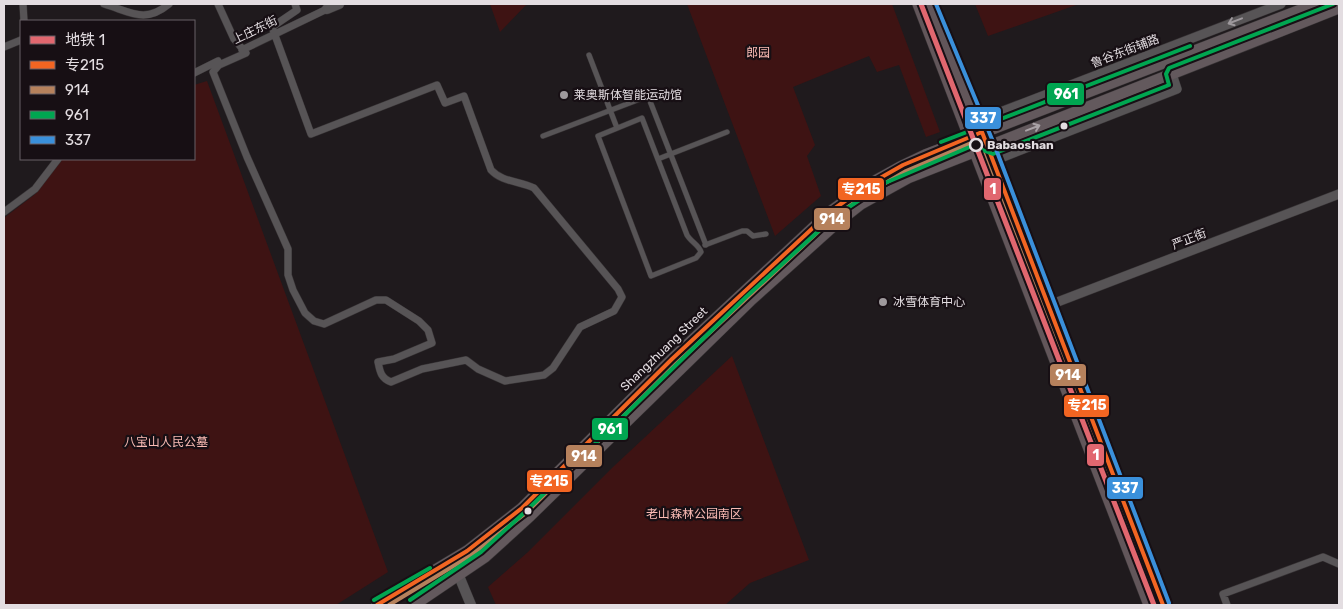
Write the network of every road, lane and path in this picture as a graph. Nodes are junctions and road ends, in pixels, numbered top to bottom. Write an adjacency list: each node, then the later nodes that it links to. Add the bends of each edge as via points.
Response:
1 (23, 4): 13 (street)
2 (104, 4): 3 (street, via 146,16)
3 (169, 4)
4 (218, 4): 5 (street, via 234,39 246,53 219,65 213,72 288,249 288,275 305,313 324,324 376,300 386,300 419,321 428,330 432,343 378,362 380,373 391,382 422,369 466,360 478,369 505,380 544,375 553,368 580,327 614,311 622,297 618,289 534,188 498,178 491,170 464,96 445,103 437,85 311,134 272,27 297,10)
5 (295, 4)
6 (339, 4): 11 (main road, 上庄东街)
7 (918, 4): 25 (highway)
8 (929, 4): 20 (highway)
9 (1281, 4): 20 (street, 鲁谷东街辅路, one-way to 20)
10 (1316, 4): 23 (main road, Shangzhuang Street)
11 (329, 6): 17 (street, 上庄东街)
12 (1339, 8): 18 (main road)
13 (24, 20)
14 (20, 40): 15 (street)
15 (4, 47)
16 (589, 54): 19 (street)
17 (195, 73)
18 (1172, 74): 26 (main road, one-way to 18); 31 (street, via 1177,88)
19 (610, 110): 21 (street); 24 (street); 28 (street, via 648,96)
20 (977, 121): 23 (highway); 25 (street)
21 (617, 128): 29 (street, via 642,118); 36 (street, via 598,136 651,276 696,258 701,252)
22 (727, 132): 28 (street)
23 (982, 132): 25 (main road, Shangzhuang Street); 26 (highway)
24 (543, 136)
25 (968, 137): 27 (highway); 38 (main road, Shangzhuang Street, via 881,176 831,211 672,360 537,495)
26 (988, 146): 27 (main road); 31 (highway)
27 (974, 152): 31 (street); 40 (main road, via 901,182 861,204 838,222 750,301 554,495); 44 (highway)
28 (671, 154): 29 (street); 35 (street)
29 (658, 159): 36 (street, via 687,235)
30 (57, 160): 33 (street, via 35,189)
31 (993, 161): 37 (highway)
32 (1339, 194): 37 (street, 严正街)
33 (4, 212)
34 (766, 234): 35 (street, via 753,236 742,230)
35 (706, 245): 36 (street)
36 (700, 247)
37 (1047, 306): 45 (highway)
38 (450, 563): 40 (main road); 41 (main road, Shangzhuang Street)
39 (1339, 564): 46 (street, via 1323,558 1250,584 1223,594)
40 (459, 576): 42 (main road); 43 (main road)
41 (377, 605)
42 (414, 605)
43 (471, 605)
44 (1149, 605)
45 (1163, 605)
46 (1227, 605)

